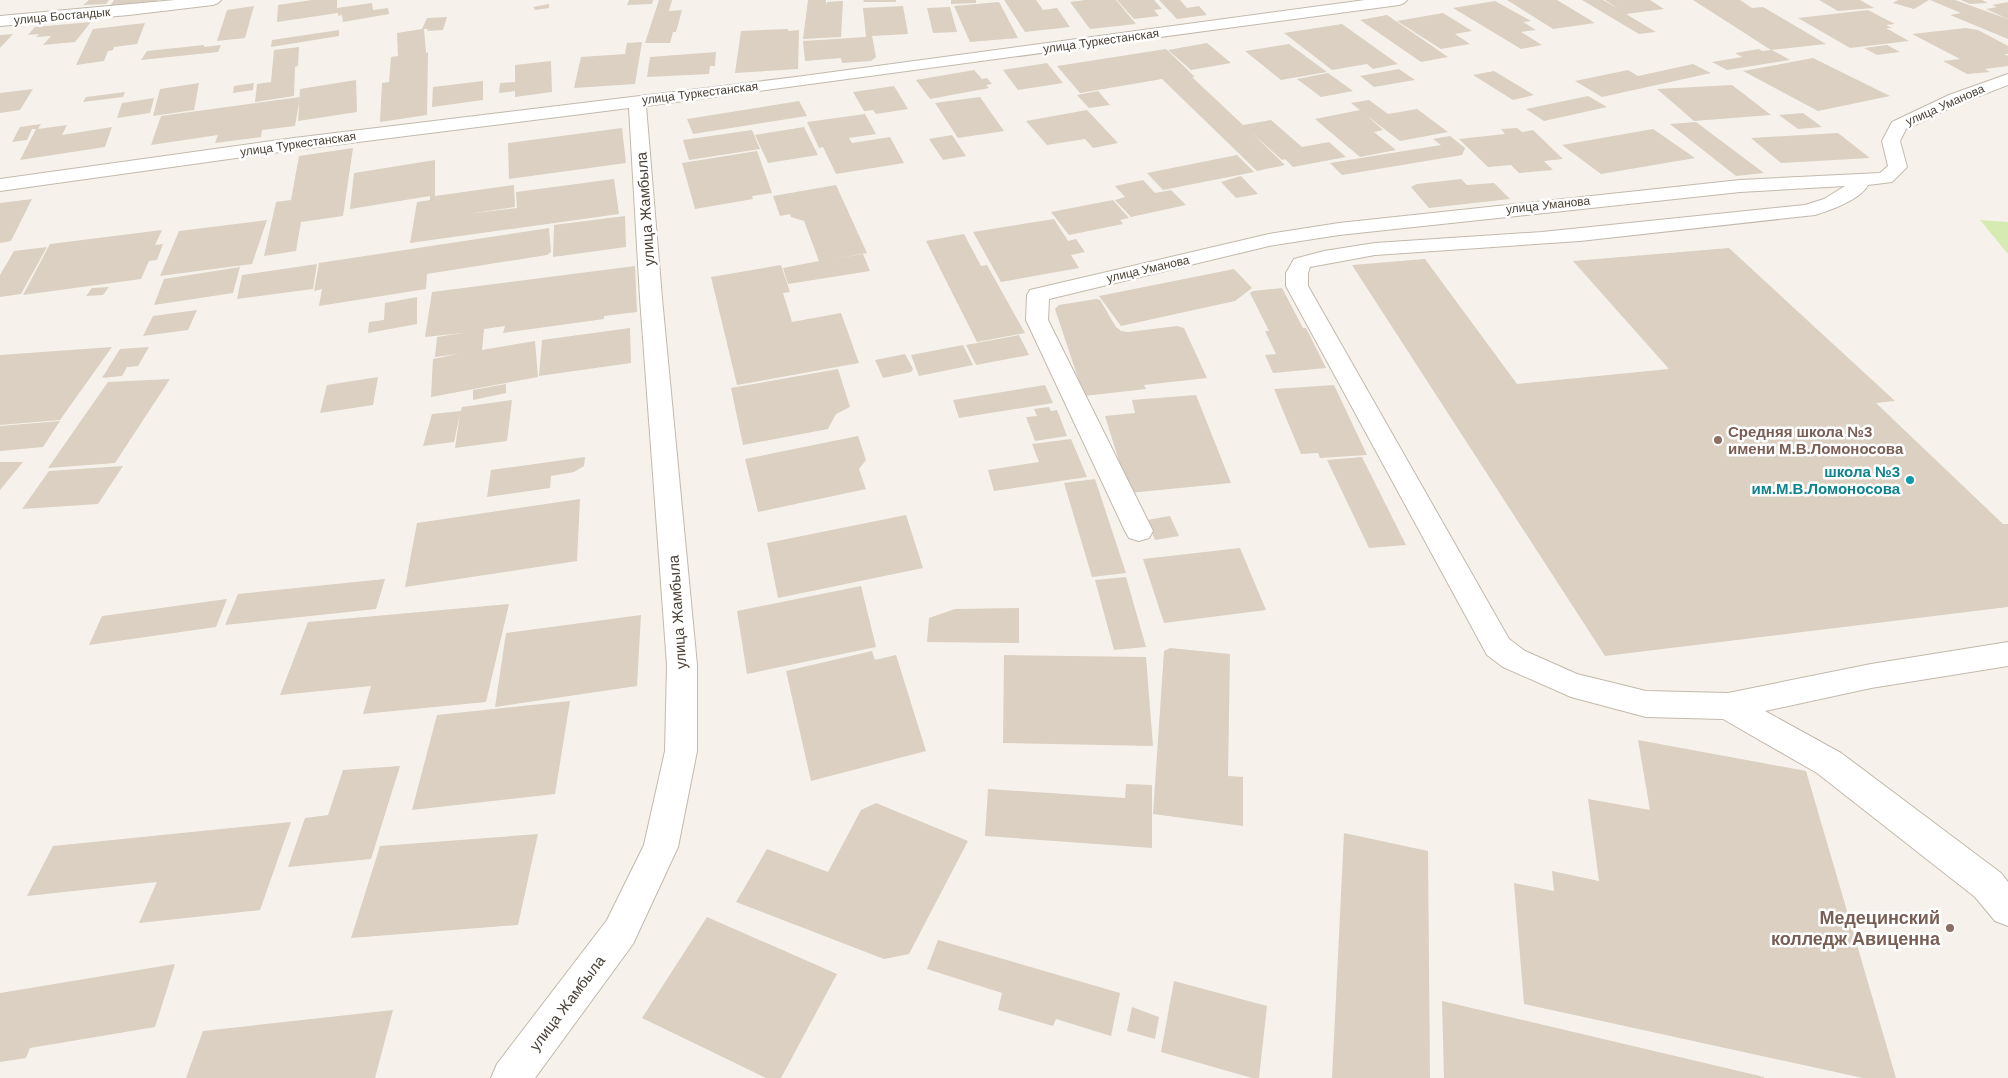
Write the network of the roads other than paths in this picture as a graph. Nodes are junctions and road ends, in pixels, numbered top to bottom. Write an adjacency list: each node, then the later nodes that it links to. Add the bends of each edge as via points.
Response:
1 (209, 0): 3 (street, улица Бостандык)
2 (1399, 0): 5 (street, улица Туркестанская)
3 (0, 21)
4 (2008, 79): 6 (street, улица Уманова, via 1898,126 1891,141 1898,166 1885,178)
5 (637, 101): 7 (street, улица Туркестанская); 12 (street, улица Жамбыла, via 682,665 681,751 660,847 620,932)
6 (1860, 179): 8 (street, улица Уманова, via 1740,186 1339,229 1269,240 1038,295 1037,320); 10 (street, via 1857,187 1831,203 1808,211 1605,233 1354,252 1322,256 1301,263 1297,273 1297,286 1498,647 1514,659 1571,685 1646,704)
7 (0, 185)
8 (1139, 531)
9 (2008, 654): 10 (street, via 1870,676)
10 (1728, 706): 11 (street, via 1829,763 1988,885)
11 (2008, 909)
12 (511, 1078)

